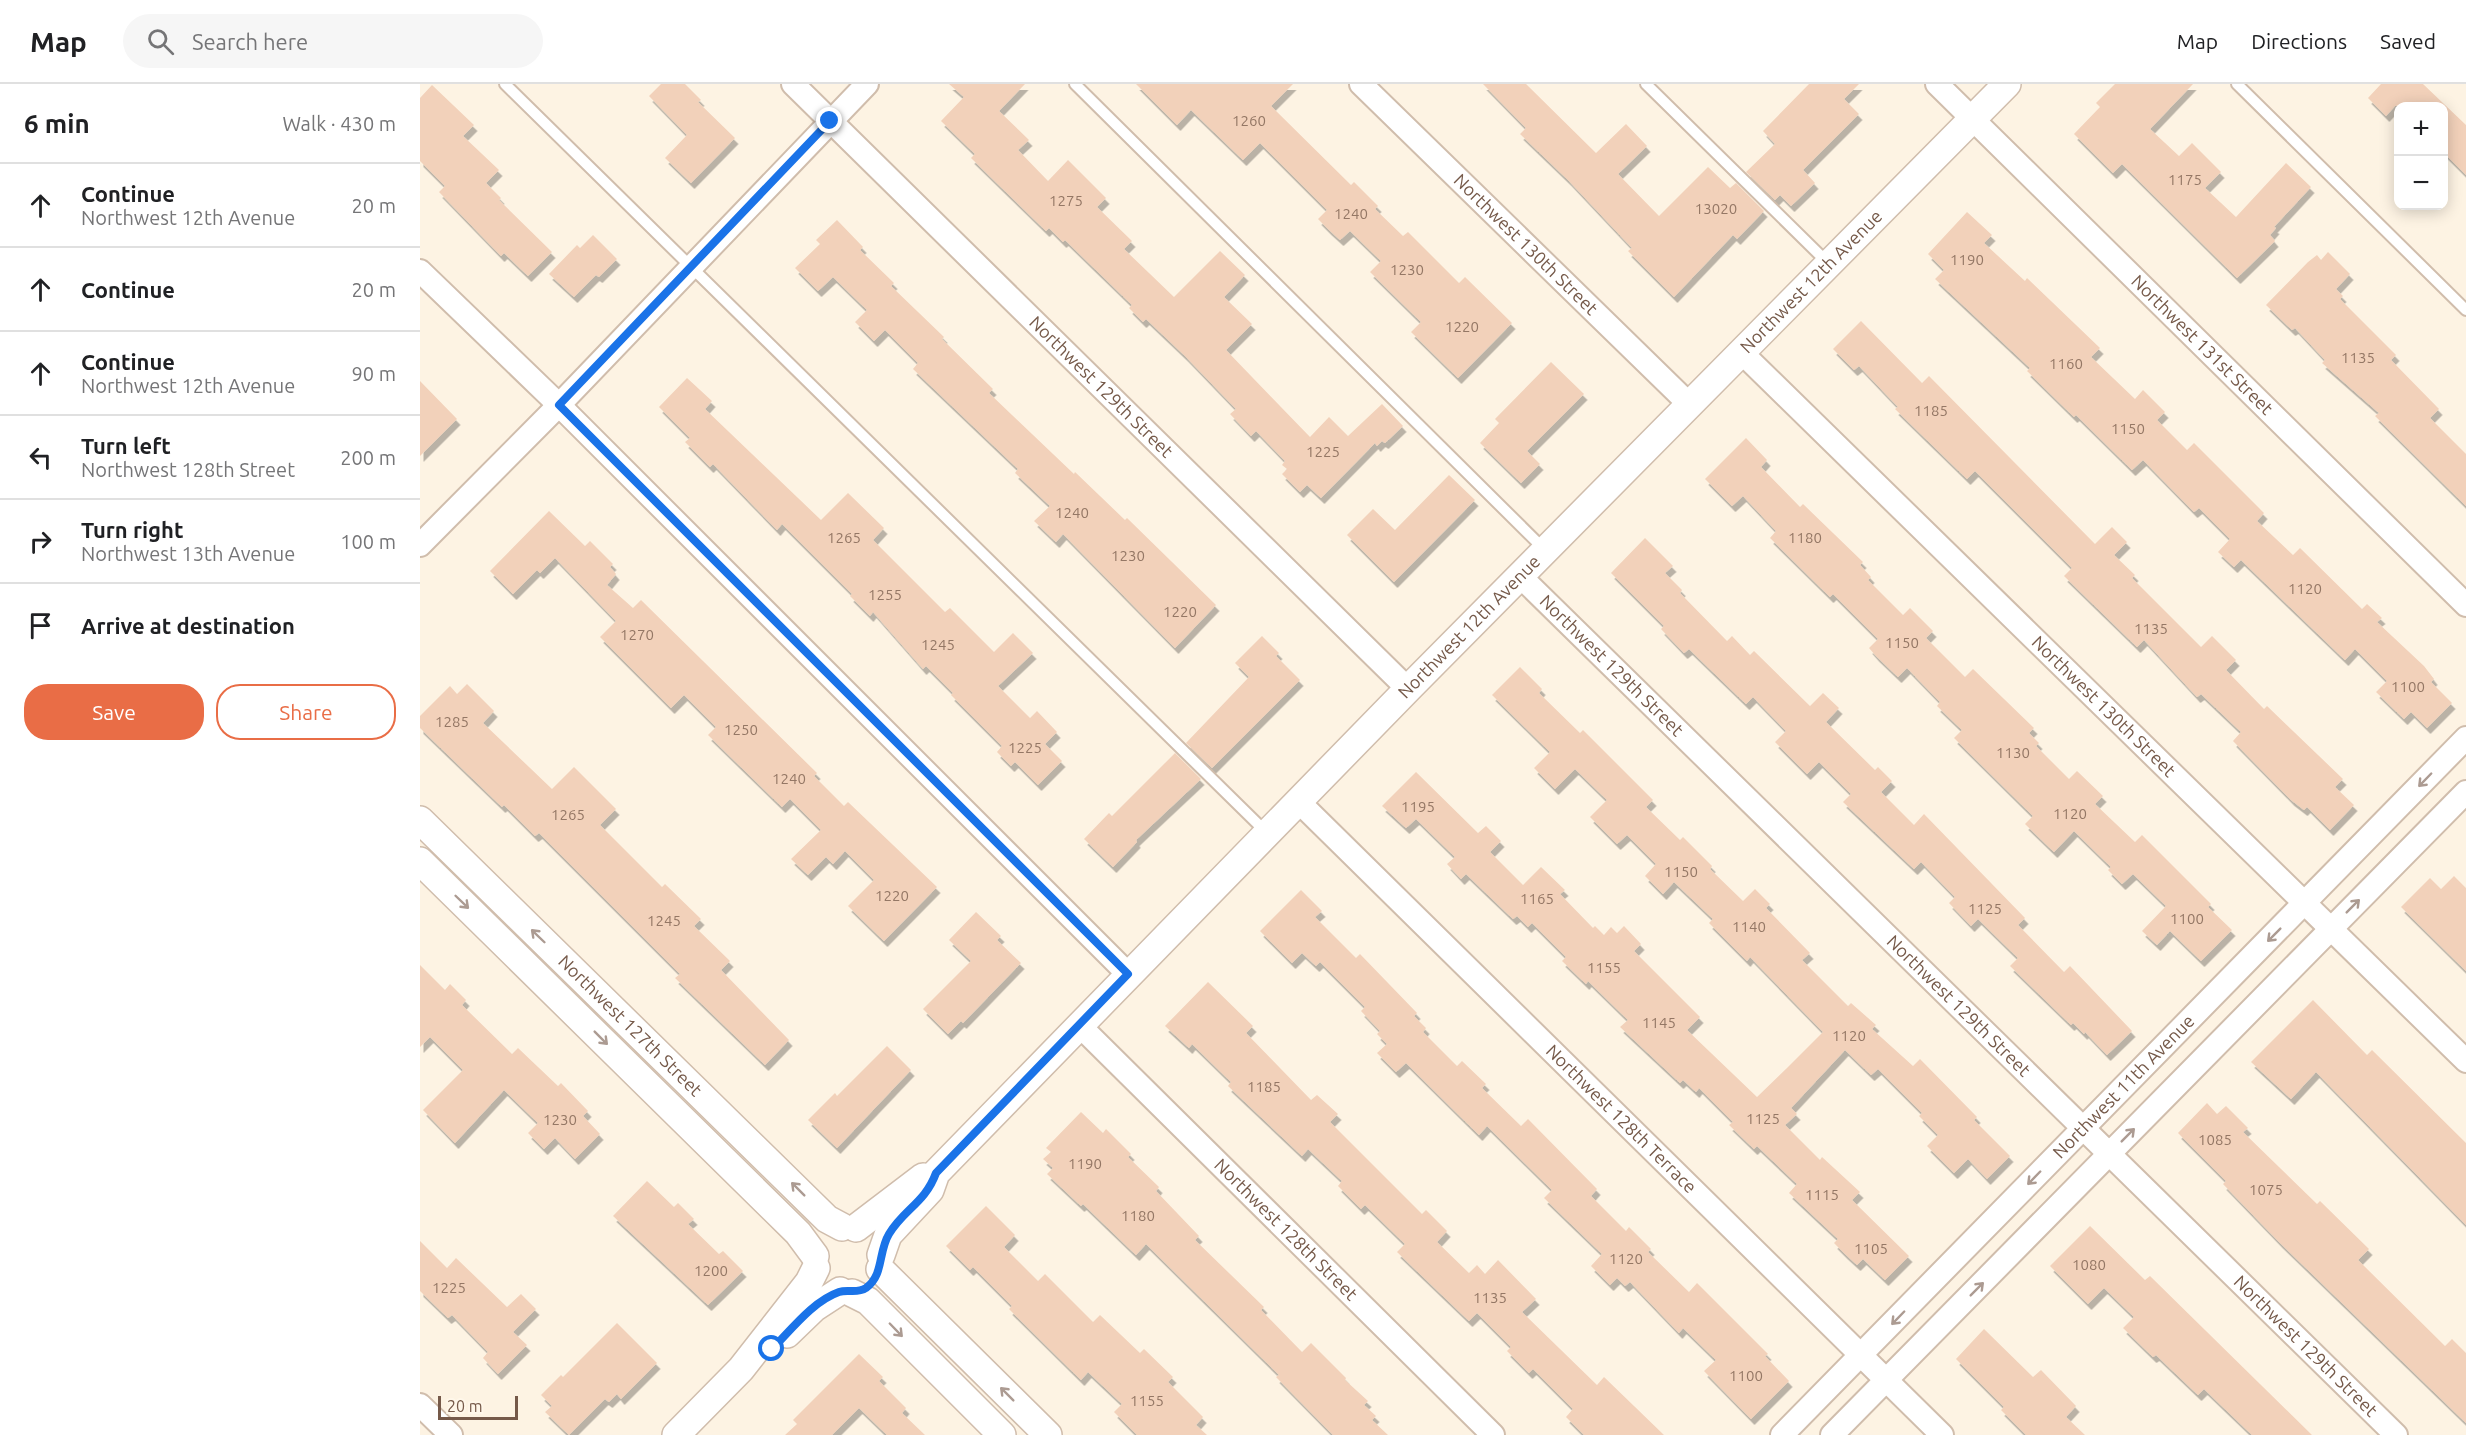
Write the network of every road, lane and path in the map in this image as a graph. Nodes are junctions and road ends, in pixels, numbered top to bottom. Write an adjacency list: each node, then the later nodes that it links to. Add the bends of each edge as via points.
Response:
1 (505, 84): 13 (lane)
2 (793, 84): 11 (street, Northwest 129th Street)
3 (867, 84): 11 (street)
4 (1076, 84): 20 (lane)
5 (1361, 84): 17 (street, Northwest 130th Street)
6 (1646, 84): 12 (lane)
7 (1937, 84): 10 (street, Northwest 131st Street)
8 (2007, 84): 10 (street, Northwest 12th Avenue)
9 (2237, 84): 15 (lane)
10 (1973, 119): 12 (street, Northwest 12th Avenue); 22 (street, Northwest 131st Street)
11 (830, 121): 13 (street); 23 (street, Northwest 129th Street)
12 (1829, 264): 16 (street, Northwest 12th Avenue)
13 (691, 267): 18 (street); 28 (lane)
14 (420, 271): 18 (street)
15 (2466, 310)
16 (1742, 352): 17 (street, Northwest 12th Avenue); 30 (street, Northwest 130th Street)
17 (1689, 404): 20 (street, Northwest 12th Avenue)
18 (559, 405): 19 (street); 32 (street)
19 (420, 545)
20 (1545, 550): 21 (street, Northwest 12th Avenue)
21 (1520, 576): 23 (street, Northwest 12th Avenue); 35 (street, Northwest 129th Street)
22 (2466, 605)
23 (1408, 689): 26 (street, Northwest 12th Avenue)
24 (2466, 738): 30 (street, Northwest 11th Avenue, one-way to 30)
25 (2466, 792): 31 (street, Northwest 11th Avenue, one-way to 25)
26 (1299, 802): 28 (street, Northwest 12th Avenue); 42 (street, Northwest 128th Terrace)
27 (420, 820): 38 (street, Northwest 127th Street, one-way to 27, via 827,1220)
28 (1268, 834): 32 (street, Northwest 12th Avenue)
29 (420, 861): 39 (street, Northwest 127th Street, one-way to 39, via 798,1233)
30 (2306, 903): 31 (street, Northwest 130th Street); 35 (street, Northwest 11th Avenue, one-way to 35)
31 (2331, 929): 34 (street, Northwest 130th Street); 36 (street, Northwest 11th Avenue, one-way to 31)
32 (1128, 974): 33 (street, Northwest 12th Avenue)
33 (1079, 1025): 37 (street, Northwest 12th Avenue); 50 (street, Northwest 128th Street)
34 (2466, 1061)
35 (2083, 1129): 36 (street, Northwest 129th Street); 42 (street, Northwest 11th Avenue, one-way to 42)
36 (2109, 1154): 44 (street, Northwest 11th Avenue, one-way to 36); 54 (street, Northwest 129th Street)
37 (936, 1173): 38 (street, Northwest 12th Avenue, via 918,1180); 40 (street, Northwest 12th Avenue, via 930,1190 888,1234)
38 (849, 1228): 39 (street, via 829,1233 819,1243); 40 (street, via 867,1233 876,1243)
39 (816, 1262): 41 (street, via 829,1287); 43 (street, via 799,1295)
40 (880, 1262): 41 (street, via 874,1280 864,1289); 49 (street, one-way to 40)
41 (846, 1292): 43 (street, via 814,1308 772,1349); 48 (street, one-way to 48, via 868,1301)
42 (1861, 1355): 44 (street, Northwest 128th Terrace); 51 (street, Northwest 11th Avenue)
43 (741, 1369): 47 (street)
44 (1886, 1381): 52 (street, Northwest 11th Avenue); 53 (street, Northwest 128th Terrace)
45 (420, 1405): 46 (street)
46 (451, 1435)
47 (676, 1435)
48 (1002, 1435)
49 (1048, 1435)
50 (1493, 1435)
51 (1782, 1435)
52 (1832, 1435)
53 (1942, 1435)
54 (2396, 1435)

